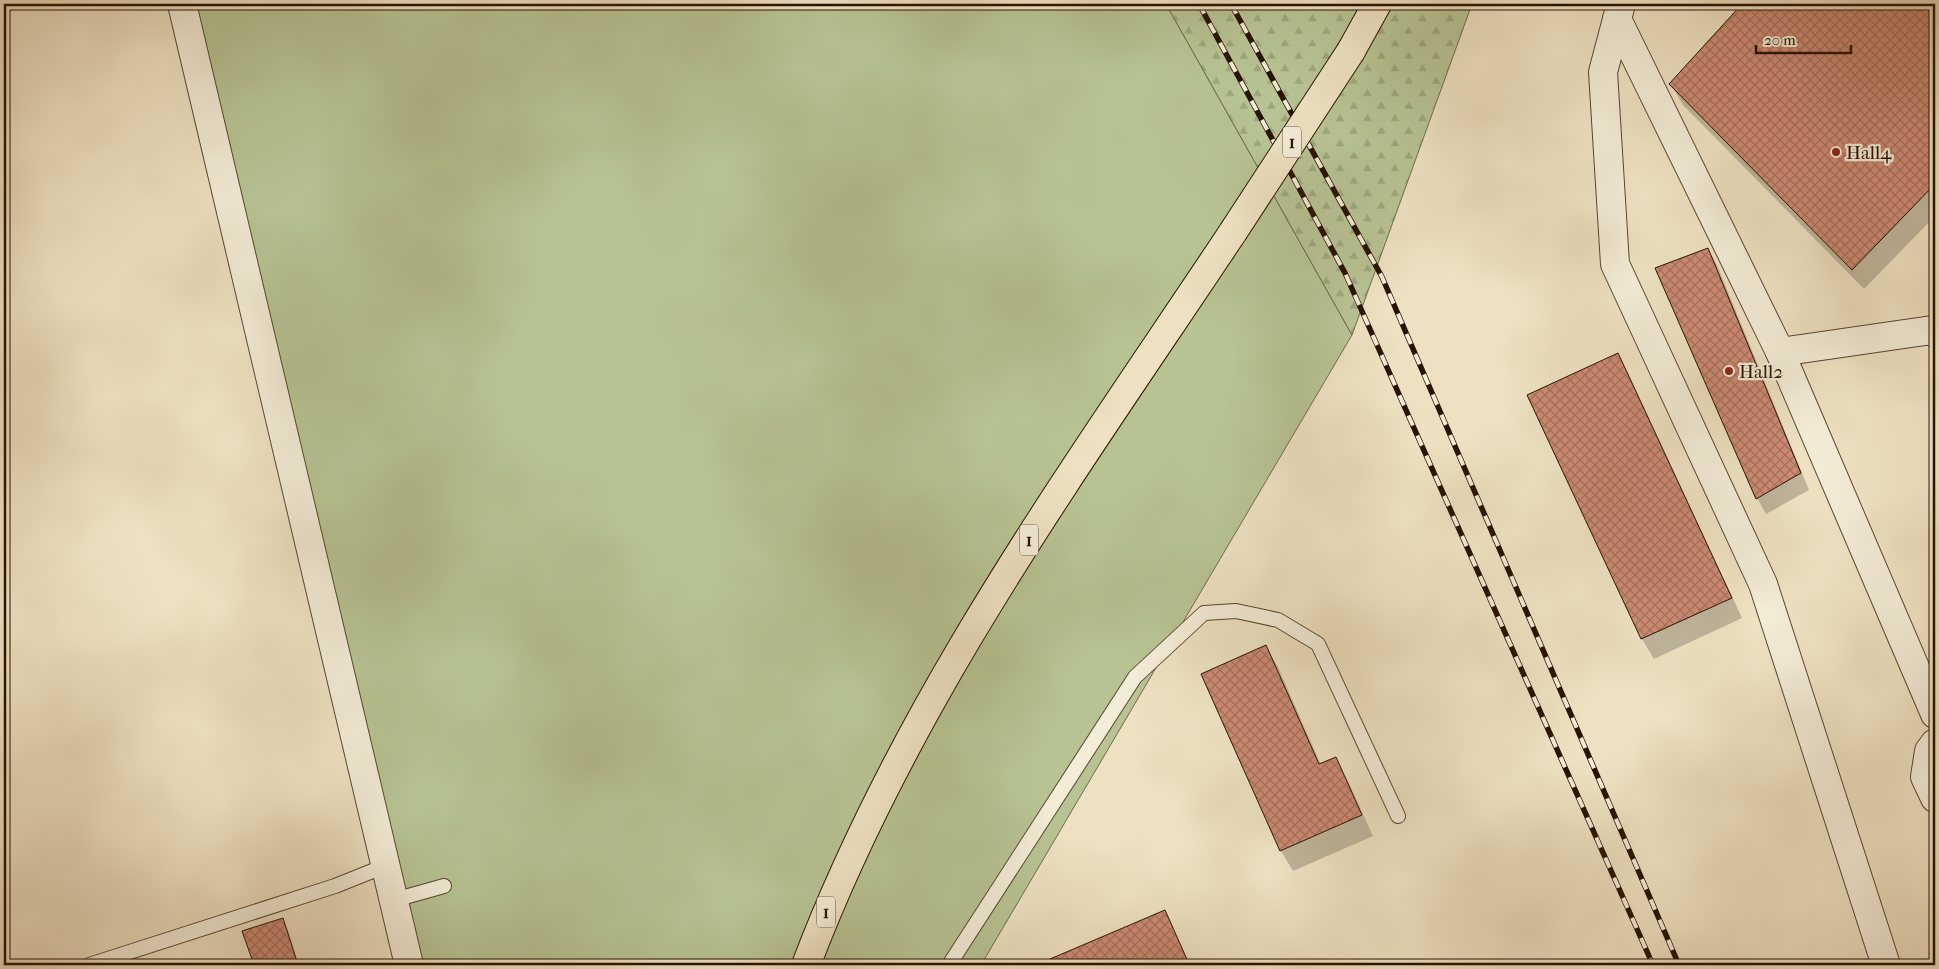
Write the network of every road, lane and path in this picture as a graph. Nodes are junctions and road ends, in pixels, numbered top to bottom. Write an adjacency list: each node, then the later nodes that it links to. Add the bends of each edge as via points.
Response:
1 (182, 4): 10 (street)
2 (1377, 4): 15 (main road, 1, bridge, via 1351,51 1005,577 941,682 849,860)
3 (1619, 11): 5 (street); 17 (street, via 1603,72 1615,264 1764,584)
4 (1935, 333): 5 (street, via 1932,330)
5 (1780, 352): 6 (street)
6 (1935, 714)
7 (1935, 743): 8 (street, via 1929,751 1924,777)
8 (1935, 798)
9 (1398, 816): 16 (lane, via 1318,644 1278,620 1236,611 1204,613 1135,677)
10 (385, 866): 12 (street); 13 (lane, via 334,886)
11 (444, 886): 12 (lane)
12 (394, 900): 14 (street)
13 (89, 965)
14 (410, 965)
15 (806, 965)
16 (949, 965)
17 (1886, 965)

